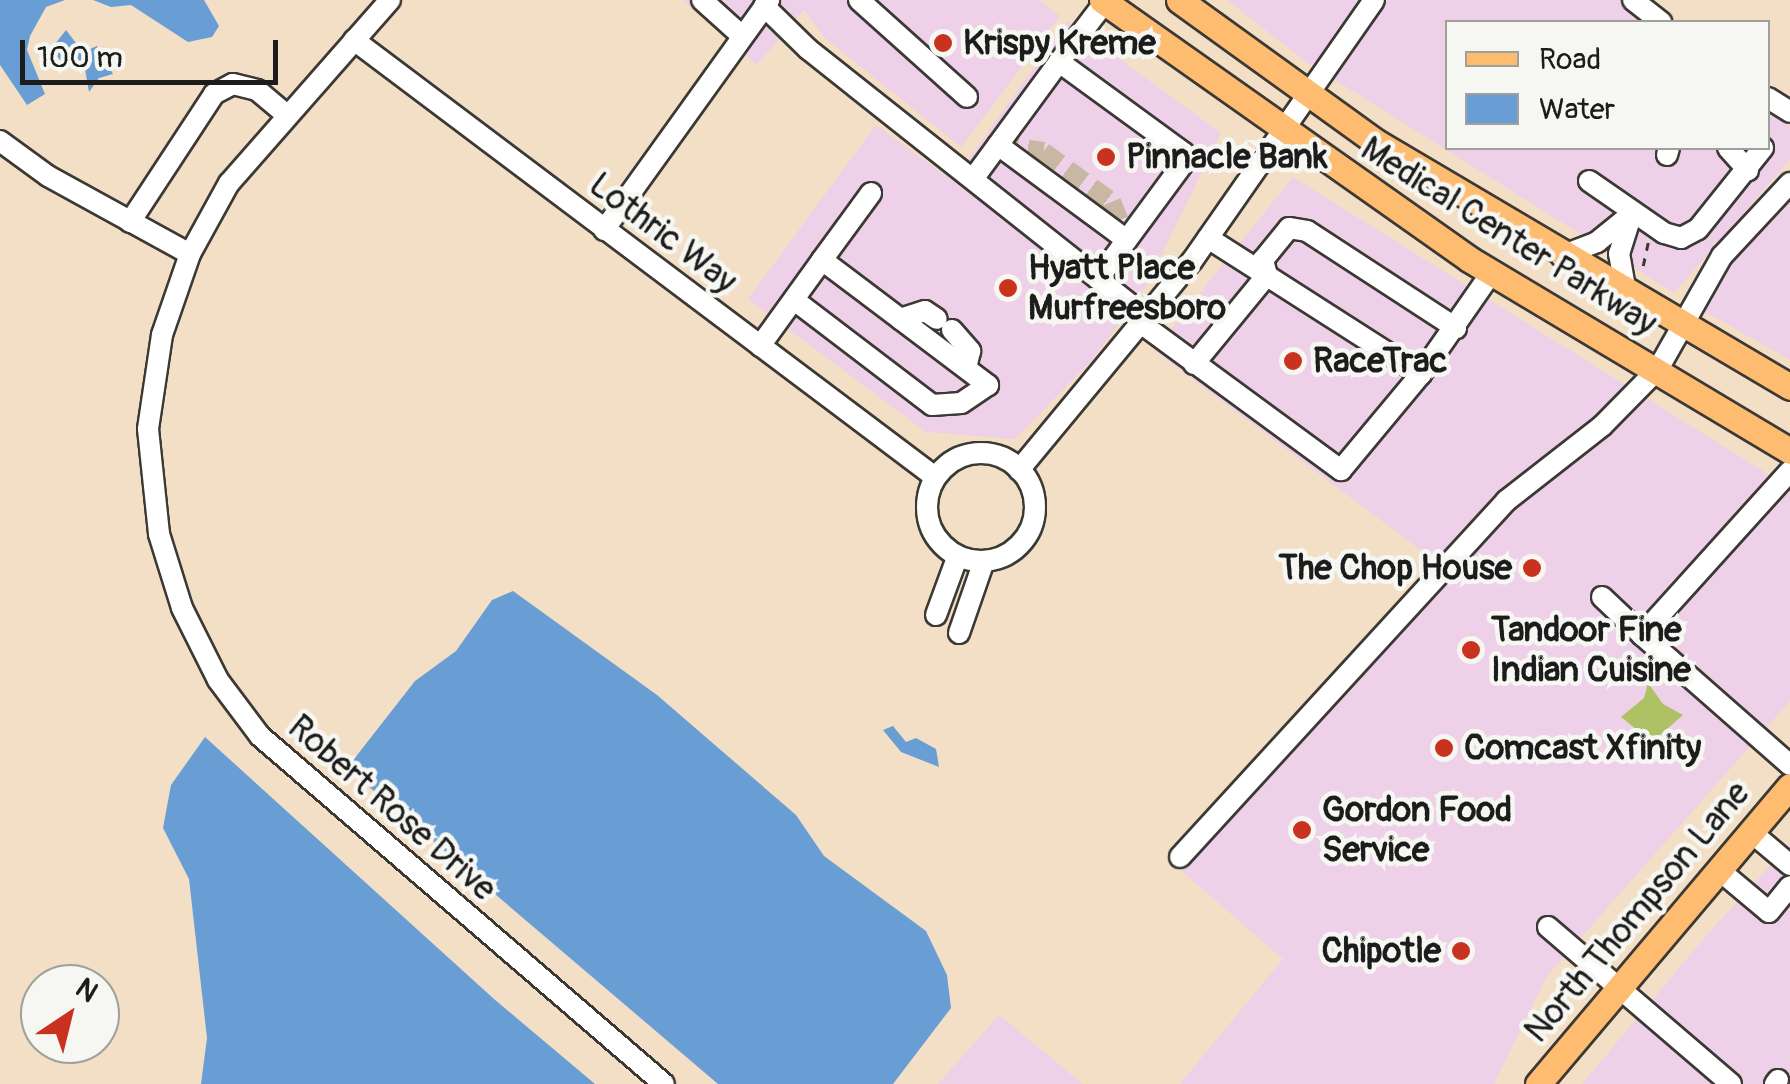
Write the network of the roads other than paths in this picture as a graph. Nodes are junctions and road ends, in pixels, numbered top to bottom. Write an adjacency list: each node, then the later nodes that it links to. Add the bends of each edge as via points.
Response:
1 (390, 0): 11 (street, Robert Rose Drive)
2 (702, 0): 10 (street)
3 (859, 0): 14 (street)
4 (1178, 0): 13 (main road, Medical Center Parkway)
5 (1374, 0): 13 (street)
6 (1633, 0): 9 (street)
7 (1103, 1): 12 (street); 16 (main road, Medical Center Parkway)
8 (766, 3): 10 (street); 22 (street, via 808,49)
9 (1659, 20)
10 (742, 36): 28 (street)
11 (354, 40): 15 (street, Robert Rose Drive); 28 (street, Lothric Way)
12 (1059, 62): 18 (street); 30 (street, via 1184,153)
13 (1308, 93): 16 (street); 32 (main road, Medical Center Parkway)
14 (967, 97)
15 (287, 115): 27 (street, via 257,90 233,84 214,94); 31 (street, Robert Rose Drive, via 229,183)
16 (1282, 133): 29 (street); 34 (main road, Medical Center Parkway)
17 (0, 141): 27 (street)
18 (998, 145): 22 (street); 30 (street)
19 (1730, 150): 21 (street)
20 (1762, 150): 21 (street)
21 (1748, 170): 26 (street, via 1698,229 1681,238)
22 (974, 179): 36 (street)
23 (1589, 181): 26 (street)
24 (1790, 183): 41 (street, via 1722,256)
25 (871, 193): 33 (street)
26 (1632, 212): 32 (street, via 1597,242); 37 (street, via 1619,254)
27 (130, 222): 31 (street)
28 (604, 230): 43 (street, Lothric Way)
29 (1208, 238): 35 (street); 40 (street)
30 (1126, 240): 36 (street)
31 (190, 254): 68 (street, Robert Rose Drive, via 162,335 148,429 159,534 182,608 218,680 260,736 312,787)
32 (1562, 256): 37 (main road, Medical Center Parkway)
33 (822, 260): 38 (street); 39 (street)
34 (1492, 272): 42 (street); 46 (main road, Medical Center Parkway)
35 (1266, 275): 42 (street, via 1263,260 1289,228 1307,231); 44 (street); 47 (street)
36 (1098, 278): 40 (street)
37 (1626, 293): 41 (main road, Medical Center Parkway)
38 (794, 300): 43 (street); 45 (street, via 932,405 961,403 988,385)
39 (900, 319): 45 (street); 45 (street, via 925,311 944,324 970,351)
40 (1145, 321): 44 (street); 50 (street)
41 (1682, 325): 46 (street); 48 (main road, Medical Center Parkway)
42 (1456, 328): 47 (street)
43 (760, 346): 52 (street, Lothric Way)
44 (1194, 364): 47 (street, via 1341,470)
45 (966, 368)
46 (1658, 369): 49 (main road, Medical Center Parkway); 62 (street, via 1602,426 1506,501)
47 (1421, 374)
48 (1790, 386)
49 (1790, 451)
50 (1019, 470): 52 (street, via 978,453 947,464); 54 (street, via 1032,489 1033,523 1012,552)
51 (1790, 470): 58 (street)
52 (935, 477): 53 (street, via 926,513 932,532)
53 (957, 558): 54 (street); 56 (street)
54 (984, 561): 57 (street)
55 (1602, 598): 58 (street)
56 (936, 615)
57 (959, 633)
58 (1642, 636): 59 (street)
59 (1790, 764)
60 (1790, 786): 61 (main road, North Thompson Lane)
61 (1751, 832): 63 (street); 64 (main road, North Thompson Lane)
62 (1180, 857)
63 (1790, 865)
64 (1719, 870): 65 (street, via 1768,912); 67 (main road, North Thompson Lane)
65 (1790, 886)
66 (1548, 928): 67 (street)
67 (1619, 988): 69 (main road, North Thompson Lane); 70 (street)
68 (664, 1084)
69 (1538, 1084)
70 (1731, 1084)

